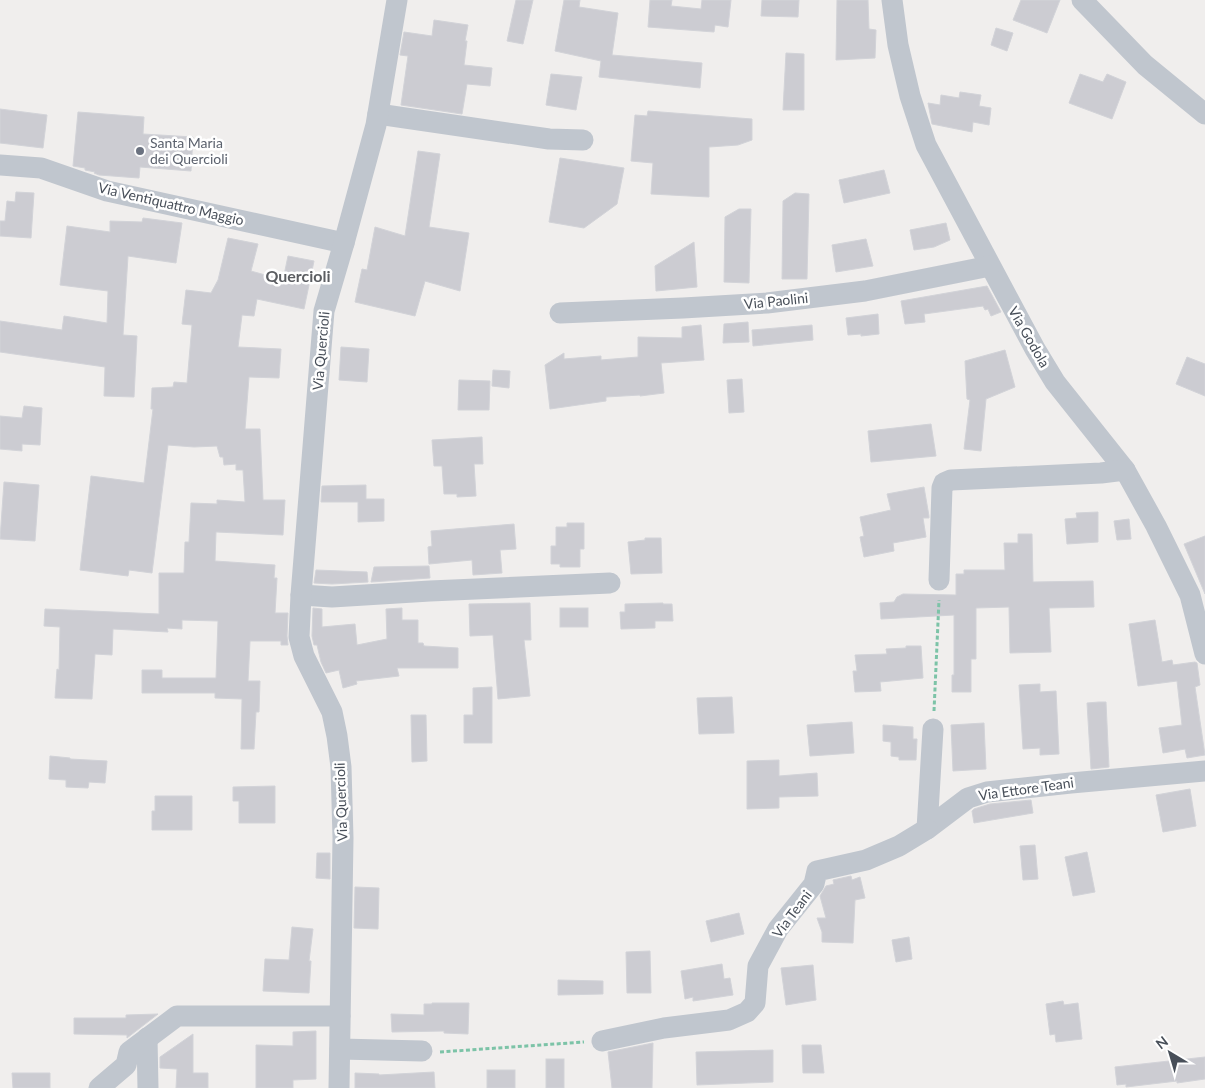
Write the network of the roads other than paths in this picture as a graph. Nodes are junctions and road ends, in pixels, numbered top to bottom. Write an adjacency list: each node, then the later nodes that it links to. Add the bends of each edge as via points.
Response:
1 (397, 0): 4 (street, Via Quercioli)
2 (892, 0): 9 (street, Via Godola, via 898,45 926,145)
3 (1082, 0): 5 (street, via 1145,65)
4 (378, 114): 6 (street, via 549,139); 8 (street, Via Quercioli)
5 (1205, 114)
6 (583, 140)
7 (0, 165): 8 (street, Via Ventiquattro Maggio, via 41,168 107,191)
8 (344, 243): 14 (street, Via Quercioli, via 324,311)
9 (990, 266): 10 (street, Via Paolini, via 865,291 767,303); 11 (street, Via Godola, via 1055,382)
10 (560, 313)
11 (1125, 470): 12 (street, via 944,483); 15 (street, Via Godola, via 1190,594)
12 (940, 580)
13 (610, 583): 14 (street, via 332,597)
14 (300, 595): 19 (street, Via Quercioli, via 299,637 304,656 332,712 341,767)
15 (1205, 654)
16 (933, 729): 18 (street)
17 (1205, 771): 18 (street, Via Ettore Teani, via 987,792 968,798)
18 (927, 828): 21 (street, Via Teani, via 899,846 866,860 817,871 814,884 778,929 758,966 755,1004 748,1012 729,1020 664,1028)
19 (340, 1016): 20 (street, via 177,1016); 22 (street, Via Quercioli)
20 (147, 1038): 24 (street, via 129,1052 126,1066); 25 (street)
21 (602, 1041)
22 (340, 1049): 23 (street); 26 (street, Via Quercioli)
23 (422, 1051)
24 (99, 1088)
25 (148, 1088)
26 (339, 1088)

